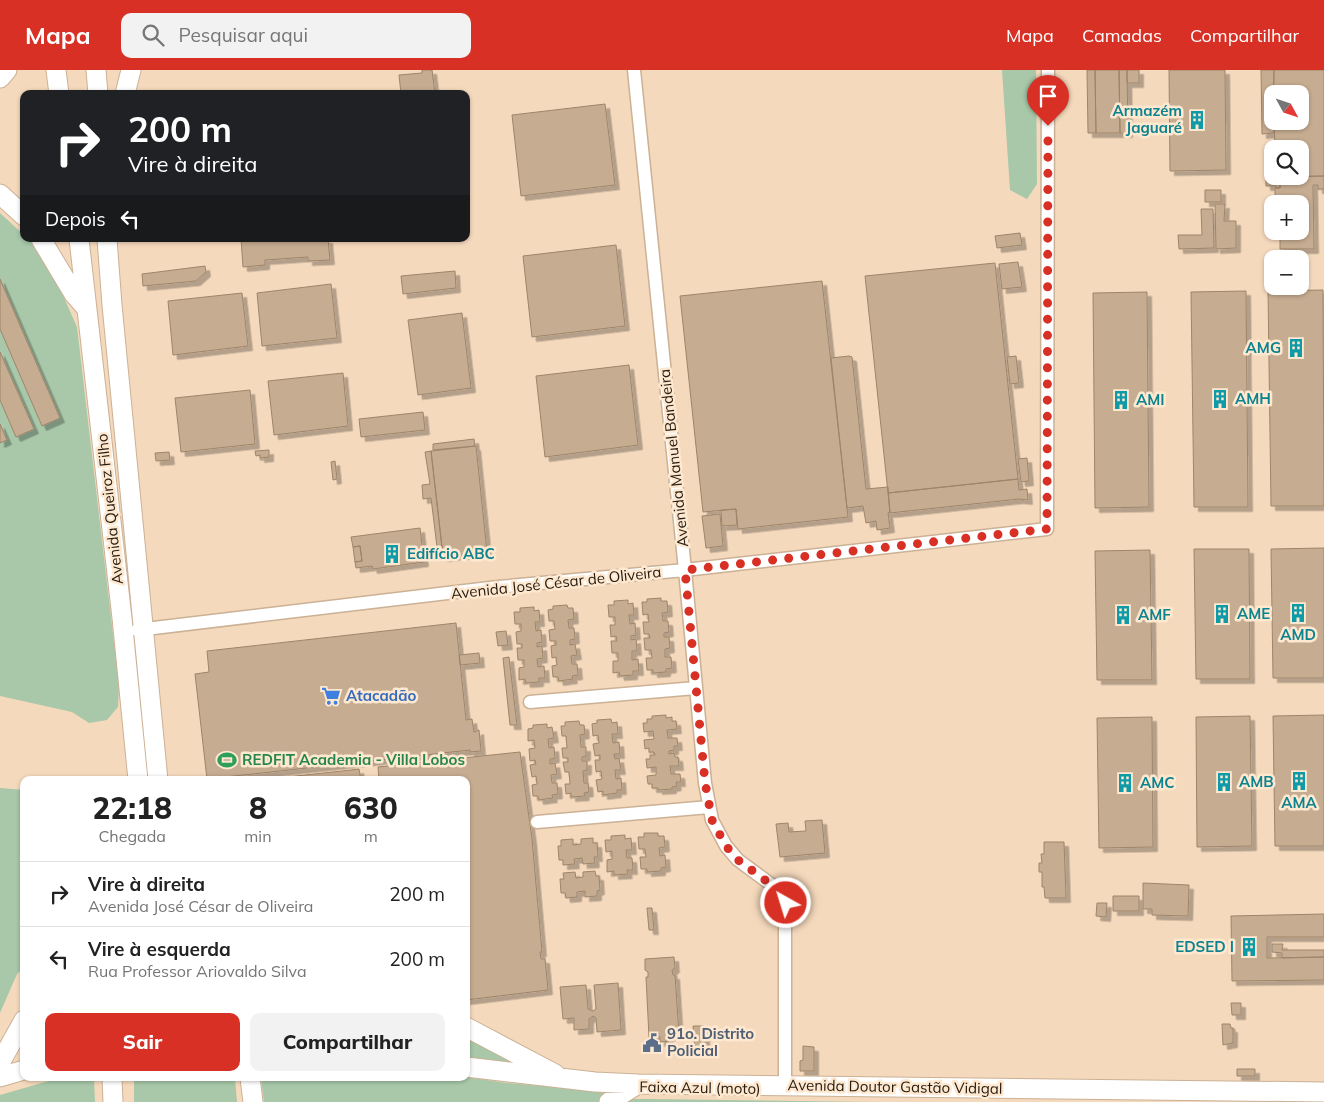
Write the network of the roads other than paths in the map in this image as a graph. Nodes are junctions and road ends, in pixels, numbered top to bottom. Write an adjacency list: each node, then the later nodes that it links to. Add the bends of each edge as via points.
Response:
1 (7, 70): 7 (highway)
2 (56, 70): 8 (highway)
3 (96, 70): 9 (highway)
4 (130, 70): 10 (highway)
5 (634, 70): 17 (street, Avenida Manuel Bandeira)
6 (1048, 70): 17 (street, Avenida José César de Oliveira, via 1047,529)
7 (0, 78)
8 (58, 90)
9 (98, 90)
10 (127, 90)
11 (0, 194): 12 (highway)
12 (20, 212)
13 (43, 242): 16 (highway)
14 (79, 242): 16 (highway, Avenida Queiroz Filho)
15 (107, 242): 18 (highway, Avenida Queiroz Filho)
16 (88, 310): 19 (highway, Avenida Queiroz Filho)
17 (685, 570): 18 (street, Avenida José César de Oliveira); 20 (street, Avenida Manuel Bandeira)
18 (144, 629): 19 (street, Avenida José César de Oliveira); 23 (highway, Avenida Queiroz Filho)
19 (124, 632): 22 (highway, Avenida Queiroz Filho)
20 (696, 688): 21 (street); 24 (street, Avenida Manuel Bandeira)
21 (530, 702)
22 (138, 776)
23 (158, 776)
24 (709, 808): 25 (street); 37 (street, Avenida Manuel Bandeira, via 726,846 738,860 776,888 786,903)
25 (537, 822)
26 (20, 1027): 28 (highway)
27 (470, 1029): 33 (highway)
28 (0, 1063)
29 (470, 1068): 33 (highway, Avenida Doutor Gastão Vidigal)
30 (470, 1069): 36 (street, Faixa Azul (moto), via 520,1078)
31 (20, 1071): 32 (highway)
32 (0, 1077)
33 (565, 1079): 36 (highway, Avenida Doutor Gastão Vidigal)
34 (112, 1081): 42 (highway)
35 (250, 1081): 43 (highway)
36 (635, 1085): 37 (highway, Avenida Doutor Gastão Vidigal); 39 (street, Faixa Azul (moto)); 44 (highway)
37 (785, 1085): 39 (highway, Avenida Doutor Gastão Vidigal)
38 (1324, 1092): 40 (highway, Avenida Doutor Gastão Vidigal)
39 (1133, 1095): 40 (highway, Avenida Doutor Gastão Vidigal)
40 (1192, 1095): 41 (street)
41 (1324, 1096)
42 (113, 1102)
43 (253, 1102)
44 (609, 1102)

